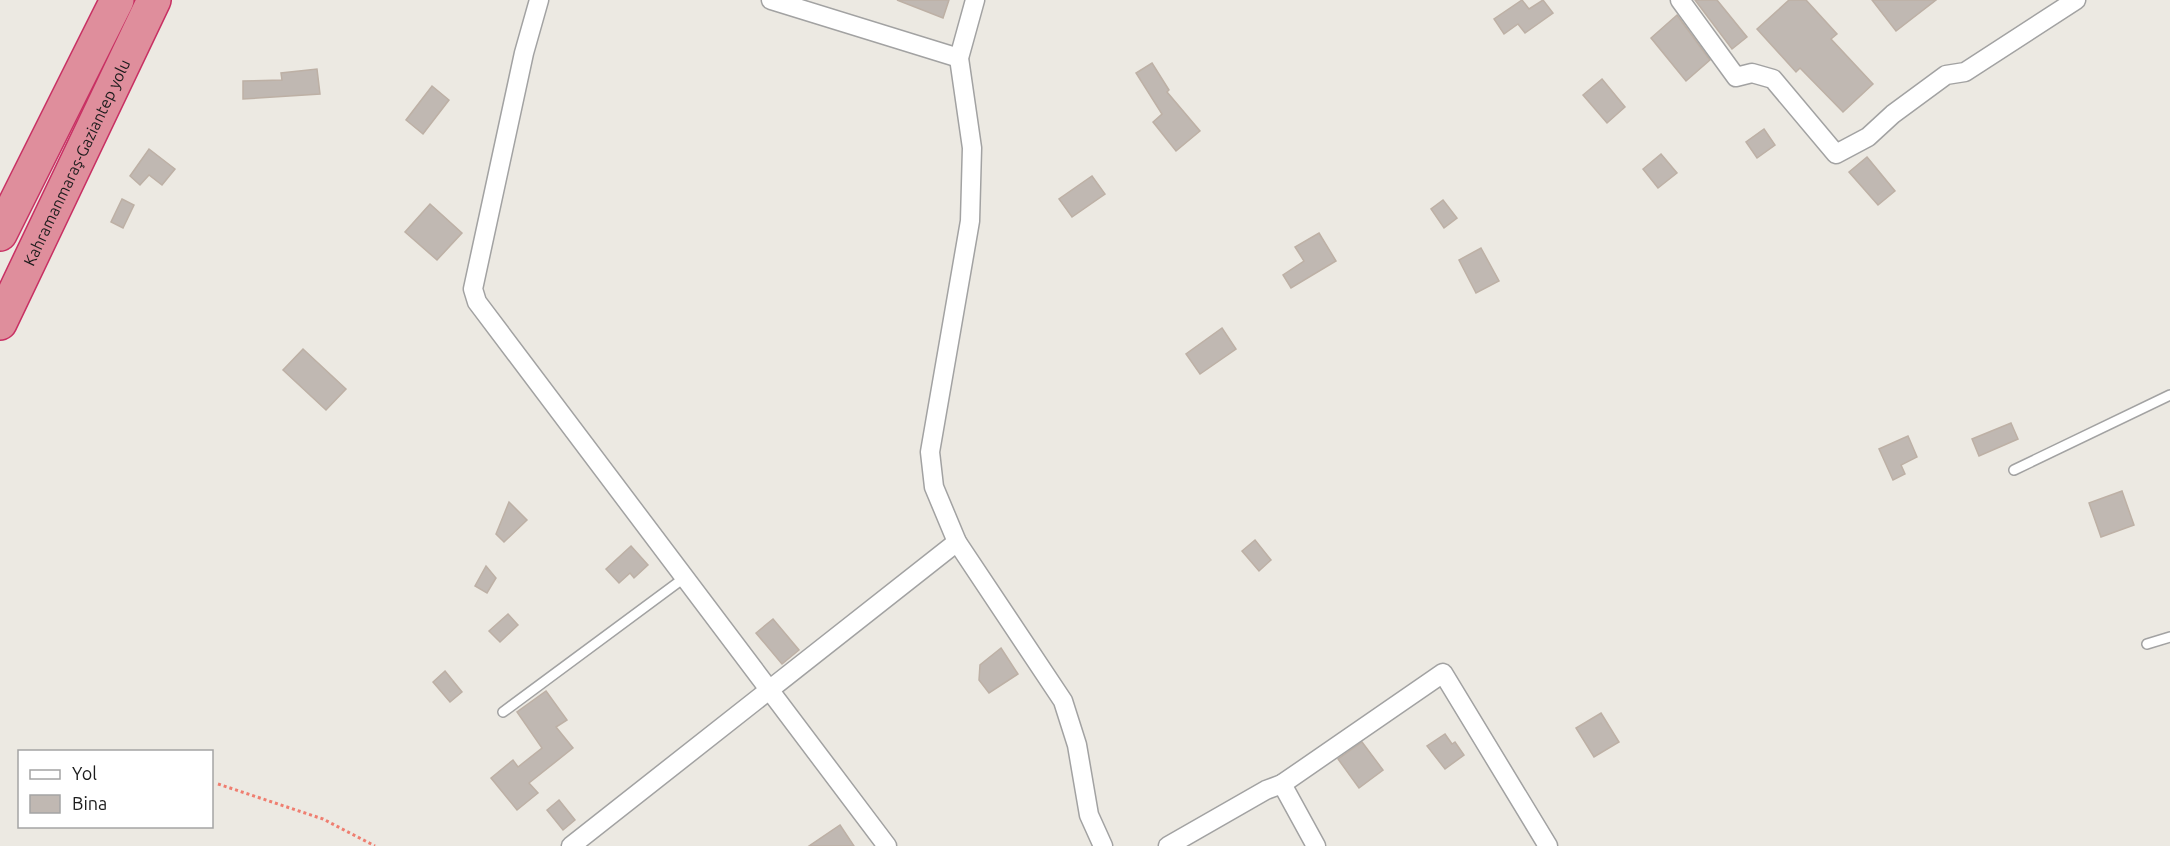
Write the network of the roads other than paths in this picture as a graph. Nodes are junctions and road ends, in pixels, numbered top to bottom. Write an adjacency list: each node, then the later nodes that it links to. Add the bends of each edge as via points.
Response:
1 (117, 0): 9 (highway)
2 (154, 0): 10 (highway, Kahramanmaraş-Gaziantep yolu)
3 (539, 0): 14 (street, via 473,289 477,302)
4 (771, 0): 8 (street)
5 (975, 0): 8 (street)
6 (1680, 0): 7 (street, via 1736,77 1752,73 1773,79 1836,154 1868,137 1946,75 1965,72)
7 (2076, 0)
8 (959, 58): 13 (street, via 972,148 970,221 930,452 934,487)
9 (0, 234)
10 (0, 323)
11 (2170, 395): 12 (lane)
12 (2014, 470)
13 (957, 542): 17 (street); 22 (street, via 1063,701 1077,746 1089,815)
14 (684, 578): 17 (street); 18 (lane)
15 (2170, 637): 16 (lane)
16 (2147, 644)
17 (768, 691): 20 (street); 21 (street)
18 (503, 712)
19 (1282, 784): 23 (street); 24 (street); 25 (street, via 1443,673)
20 (571, 846)
21 (886, 846)
22 (1103, 846)
23 (1168, 846)
24 (1316, 846)
25 (1548, 846)

